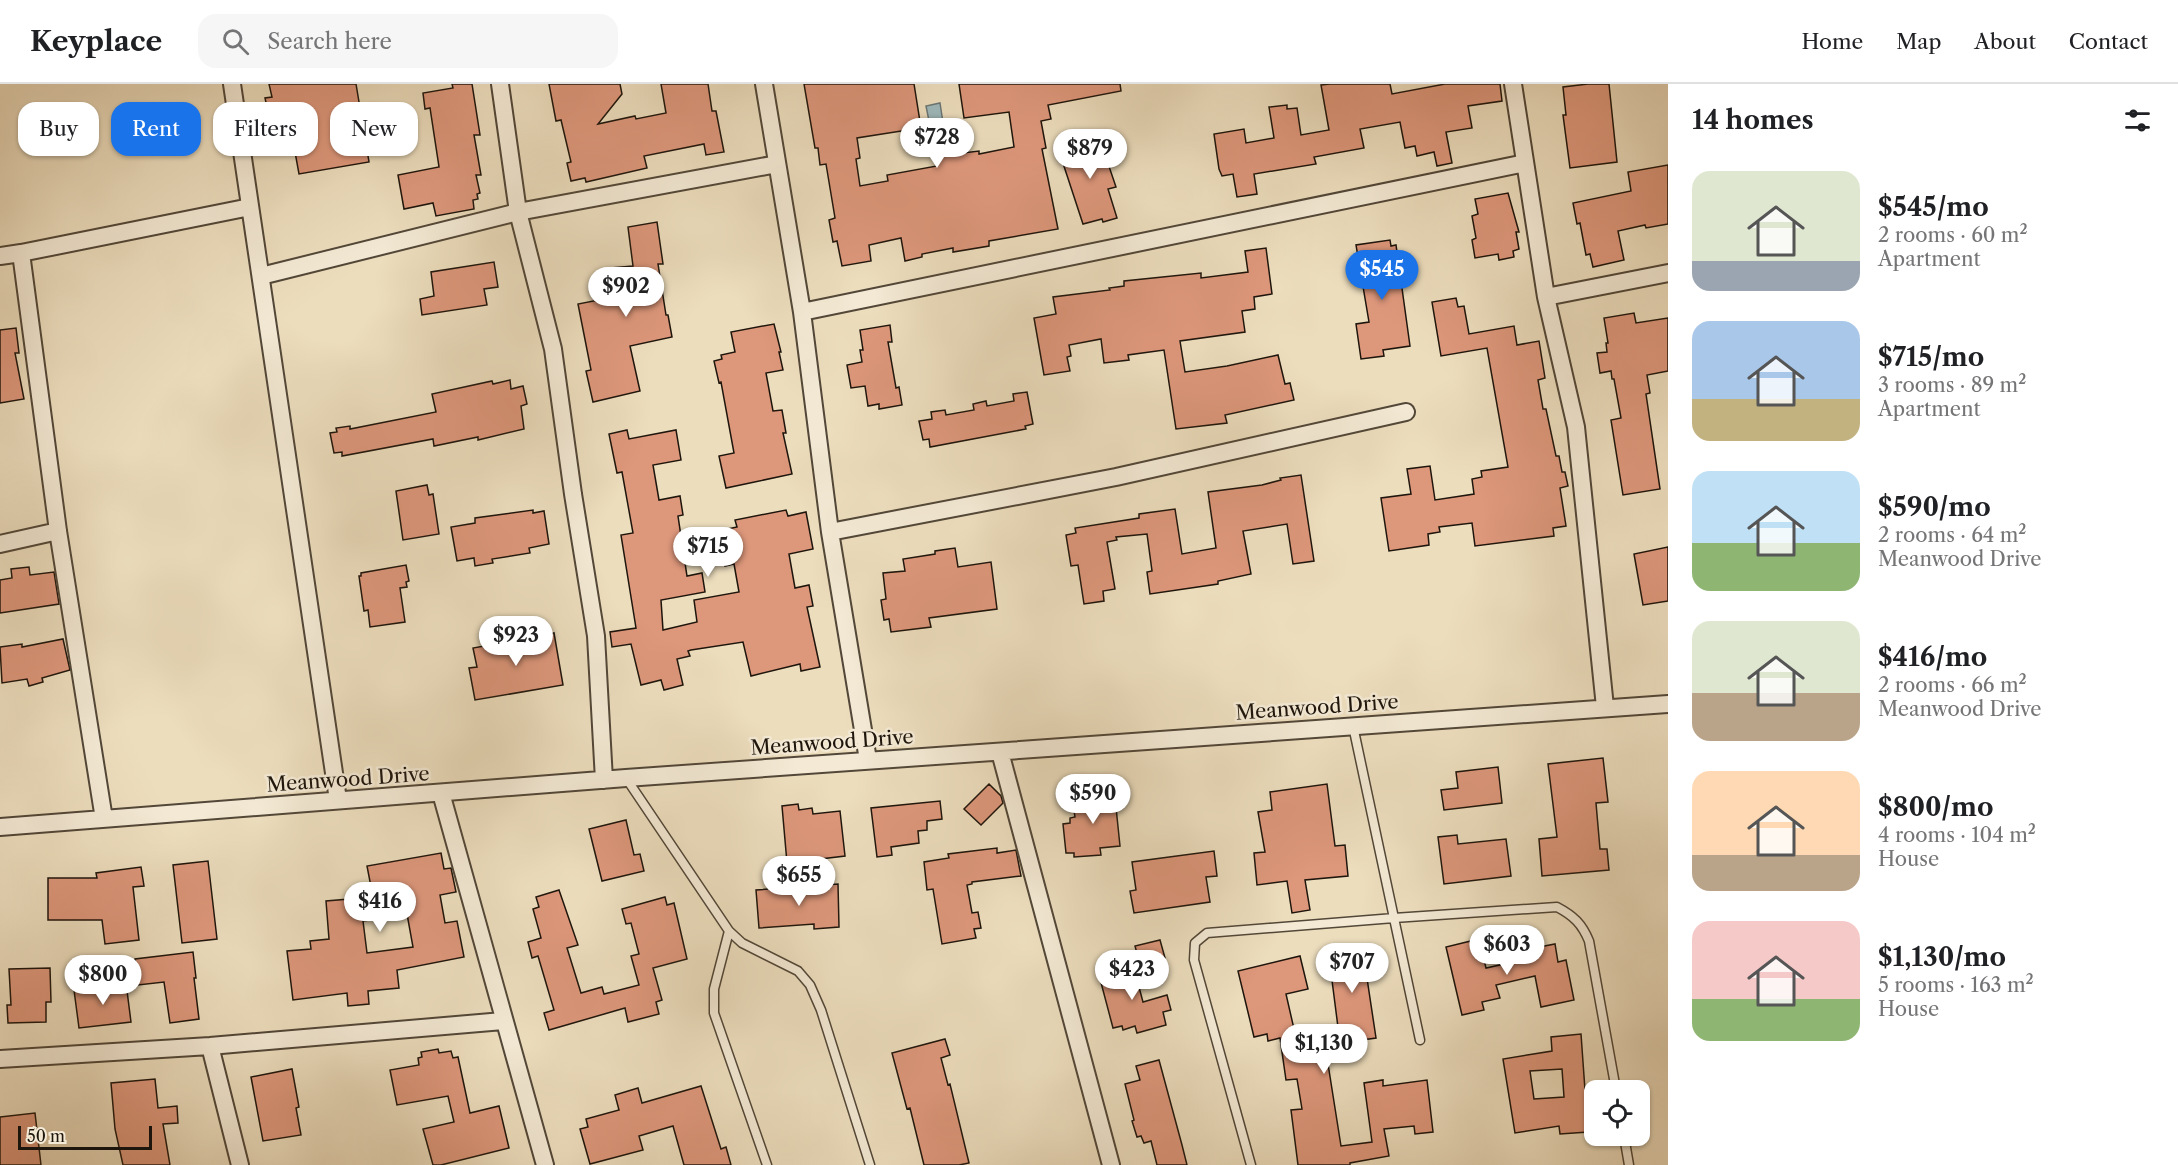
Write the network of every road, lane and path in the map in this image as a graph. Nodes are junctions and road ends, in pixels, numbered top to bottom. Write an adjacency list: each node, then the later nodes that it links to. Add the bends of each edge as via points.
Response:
1 (232, 84): 7 (street)
2 (500, 84): 8 (street)
3 (764, 84): 6 (street)
4 (1513, 84): 5 (street)
5 (1525, 163): 13 (street); 14 (street)
6 (777, 164): 8 (street); 14 (street)
7 (250, 207): 9 (street); 12 (street)
8 (518, 212): 12 (street); 25 (street, via 553,349 596,636)
9 (21, 253): 10 (street); 16 (street)
10 (0, 256)
11 (1668, 273): 13 (street)
12 (261, 276): 27 (street)
13 (1546, 297): 20 (street, via 1576,427)
14 (802, 312): 17 (street)
15 (1406, 412): 17 (street, via 1116,477)
16 (58, 531): 18 (street); 28 (street)
17 (830, 532): 23 (street)
18 (0, 544)
19 (1668, 704): 20 (street, Meanwood Drive)
20 (1605, 707): 21 (street, Meanwood Drive)
21 (1353, 725): 22 (street, Meanwood Drive); 30 (lane)
22 (1000, 752): 23 (street, Meanwood Drive); 42 (street)
23 (868, 760): 24 (street, Meanwood Drive)
24 (626, 778): 25 (street, Meanwood Drive); 31 (lane)
25 (604, 780): 26 (street, Meanwood Drive)
26 (441, 793): 27 (street, Meanwood Drive); 32 (street)
27 (338, 800): 28 (street, Meanwood Drive)
28 (104, 819): 29 (street, Meanwood Drive)
29 (0, 827)
30 (1394, 918): 33 (lane); 36 (lane, via 1557,907 1570,914 1582,924 1589,941); 43 (lane, via 1207,933 1195,943 1194,960)
31 (729, 931): 40 (lane, via 714,989 714,1012); 41 (lane, via 742,943 798,971 810,985 822,1010)
32 (503, 1021): 34 (street); 39 (street)
33 (1420, 1040)
34 (210, 1046): 35 (street); 38 (street)
35 (0, 1059)
36 (1614, 1080)
37 (1626, 1146): 44 (lane)
38 (240, 1165)
39 (545, 1165)
40 (767, 1165)
41 (870, 1165)
42 (1111, 1165)
43 (1251, 1165)
44 (1629, 1165)

